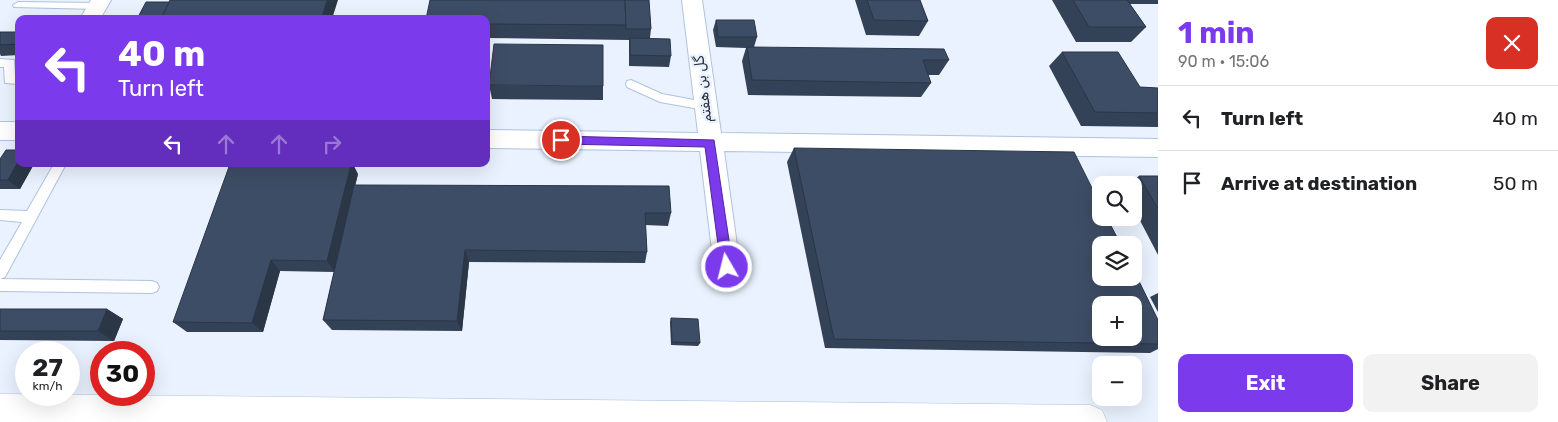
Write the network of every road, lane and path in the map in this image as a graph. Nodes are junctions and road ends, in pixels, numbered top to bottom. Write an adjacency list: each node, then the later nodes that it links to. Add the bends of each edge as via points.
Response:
1 (692, 0): 7 (street, گل بن هفتم)
2 (18, 5): 3 (lane)
3 (96, 8)
4 (0, 63): 5 (lane, via 10,63 9,80)
5 (15, 80)
6 (631, 84): 7 (lane, via 660,98)
7 (705, 106): 9 (street, گل بن هفتم)
8 (490, 139): 9 (street)
9 (710, 143): 10 (street); 14 (street, گل بن هفتم)
10 (1158, 148)
11 (58, 167): 13 (lane)
12 (0, 215): 13 (lane)
13 (30, 218): 15 (lane)
14 (727, 267)
15 (0, 273)
16 (0, 285): 17 (lane)
17 (152, 286)
18 (0, 410): 19 (street)
19 (1090, 422)

